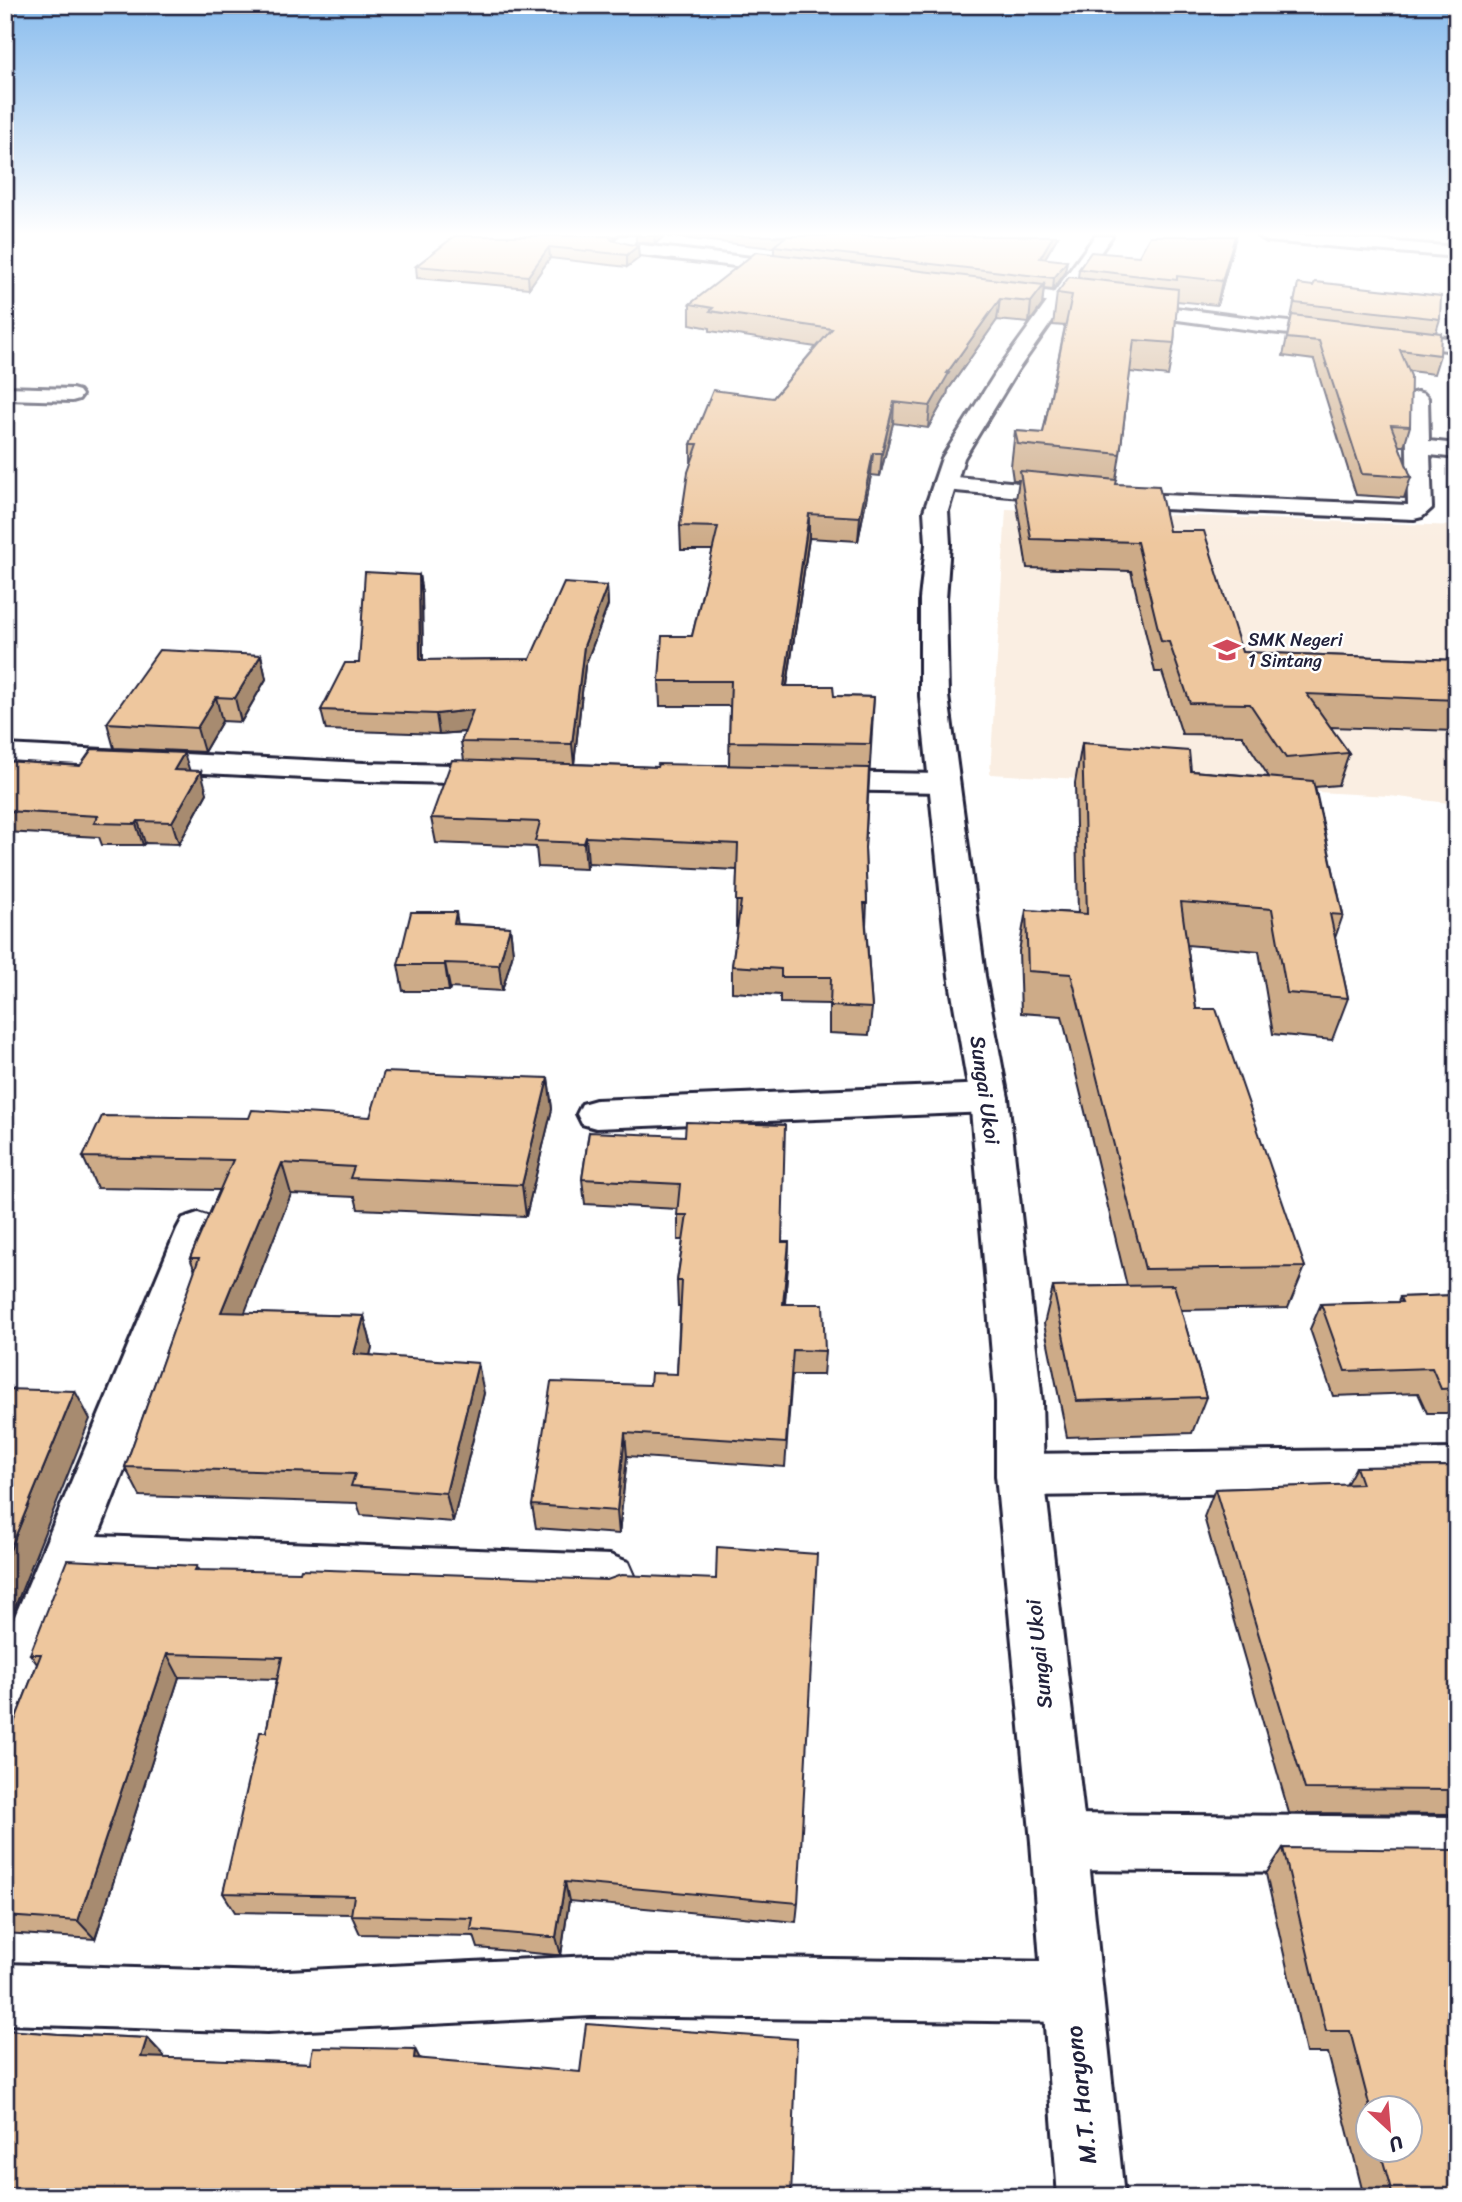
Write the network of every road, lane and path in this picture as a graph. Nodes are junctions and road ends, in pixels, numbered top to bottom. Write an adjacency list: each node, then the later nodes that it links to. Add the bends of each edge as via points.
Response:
1 (1030, 339): 9 (main road, Sungai Ukoi, via 953,458)
2 (1395, 339): 3 (main road)
3 (1457, 345)
4 (5, 393): 5 (main road)
5 (72, 395)
6 (1417, 398): 7 (main road)
7 (1419, 447): 8 (main road); 9 (main road, via 1420,508 1414,512 1138,501)
8 (1457, 451)
9 (945, 483): 13 (main road, Sungai Ukoi, via 936,511 933,599 934,696)
10 (5, 754): 11 (main road, via 364,772)
11 (530, 775)
12 (792, 780): 13 (main road)
13 (944, 783): 14 (main road, Sungai Ukoi, via 967,975)
14 (989, 1098): 15 (main road); 18 (main road, Sungai Ukoi, via 1019,1402)
15 (596, 1114)
16 (198, 1229): 19 (main road)
17 (1457, 1470): 18 (main road)
18 (1020, 1475): 22 (main road, Sungai Ukoi)
19 (65, 1558): 20 (main road); 21 (main road)
20 (610, 1578)
21 (5, 1704)
22 (1059, 1842): 23 (main road); 24 (main road, Sungai Ukoi)
23 (1457, 1845)
24 (1070, 1993): 25 (main road, via 592,1986 267,2003); 26 (main road, M.T. Haryono)
25 (5, 1994)
26 (1091, 2197)

